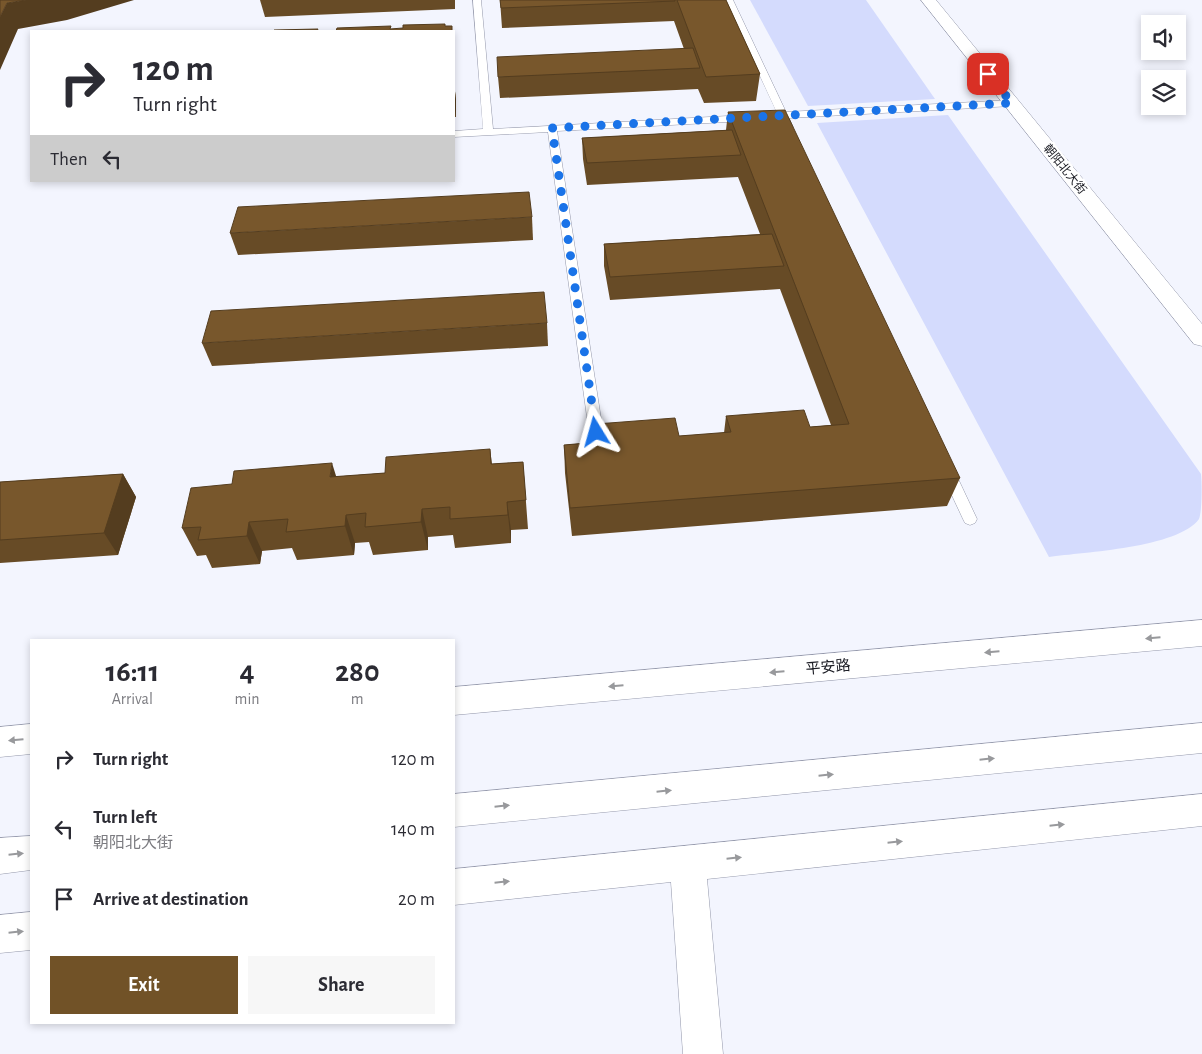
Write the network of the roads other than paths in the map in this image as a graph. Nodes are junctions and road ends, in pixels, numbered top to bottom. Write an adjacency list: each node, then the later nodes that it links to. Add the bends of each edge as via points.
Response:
1 (476, 0): 7 (lane)
2 (729, 0): 5 (lane)
3 (928, 0): 4 (main road, 朝阳北大街)
4 (1012, 103): 5 (lane); 10 (main road, 朝阳北大街)
5 (782, 116): 6 (lane); 9 (lane)
6 (552, 128): 7 (lane); 11 (lane)
7 (488, 132): 8 (lane)
8 (455, 134)
9 (791, 134)
10 (1202, 339)
11 (596, 432)
12 (940, 456): 13 (lane)
13 (970, 518)
14 (1202, 633): 15 (main road, 平安路, one-way to 15)
15 (455, 701)
16 (1202, 738): 20 (main road, one-way to 16)
17 (30, 739): 18 (main road, one-way to 18)
18 (0, 742)
19 (1202, 810): 23 (main road, one-way to 19)
20 (455, 811)
21 (30, 853): 22 (main road, one-way to 21)
22 (0, 856)
23 (688, 863): 24 (main road, one-way to 23); 27 (main road)
24 (455, 887)
25 (30, 931): 26 (main road, one-way to 25)
26 (0, 934)
27 (703, 1054)

